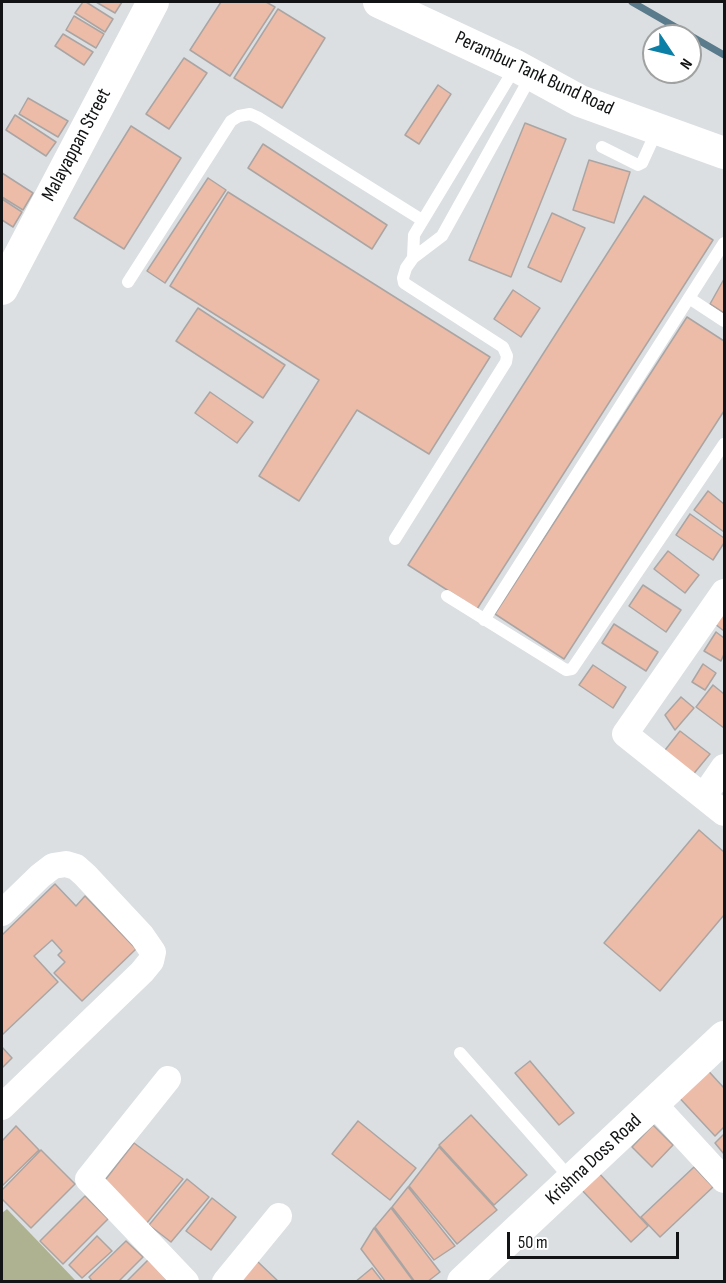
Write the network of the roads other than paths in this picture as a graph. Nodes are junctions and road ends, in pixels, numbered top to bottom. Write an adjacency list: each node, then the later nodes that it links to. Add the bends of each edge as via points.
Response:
1 (153, 2): 11 (street, Malayappan Street)
2 (379, 2): 3 (street, Perambur Tank Bund Road)
3 (524, 70): 4 (street, Perambur Tank Bund Road, via 580,101); 7 (lane); 9 (lane, via 442,236)
4 (658, 129): 5 (lane, via 638,165); 6 (street, Perambur Tank Bund Road)
5 (603, 147)
6 (724, 153)
7 (422, 220): 9 (lane, via 414,235); 10 (lane, via 250,114 231,121)
8 (724, 243): 12 (lane)
9 (414, 258): 15 (lane, via 406,268 404,283 503,347 507,356)
10 (128, 282)
11 (2, 289)
12 (689, 298): 13 (lane); 18 (lane)
13 (724, 321)
14 (724, 444): 18 (lane, via 572,669 566,670)
15 (395, 539)
16 (724, 592): 20 (street, via 625,734)
17 (447, 596): 18 (lane)
18 (484, 620)
19 (724, 767): 20 (street)
20 (704, 796): 21 (street)
21 (724, 813)
22 (2, 913): 27 (street, via 53,866 66,864 85,875 153,952 142,972)
23 (724, 1037): 26 (street, Krishna Doss Road)
24 (459, 1053): 28 (lane)
25 (168, 1078): 32 (street, via 88,1179)
26 (654, 1104): 28 (street, Krishna Doss Road); 29 (street)
27 (2, 1107)
28 (572, 1180): 31 (street, Krishna Doss Road)
29 (724, 1180)
30 (279, 1216): 33 (street)
31 (467, 1280)
32 (186, 1281)
33 (225, 1281)

